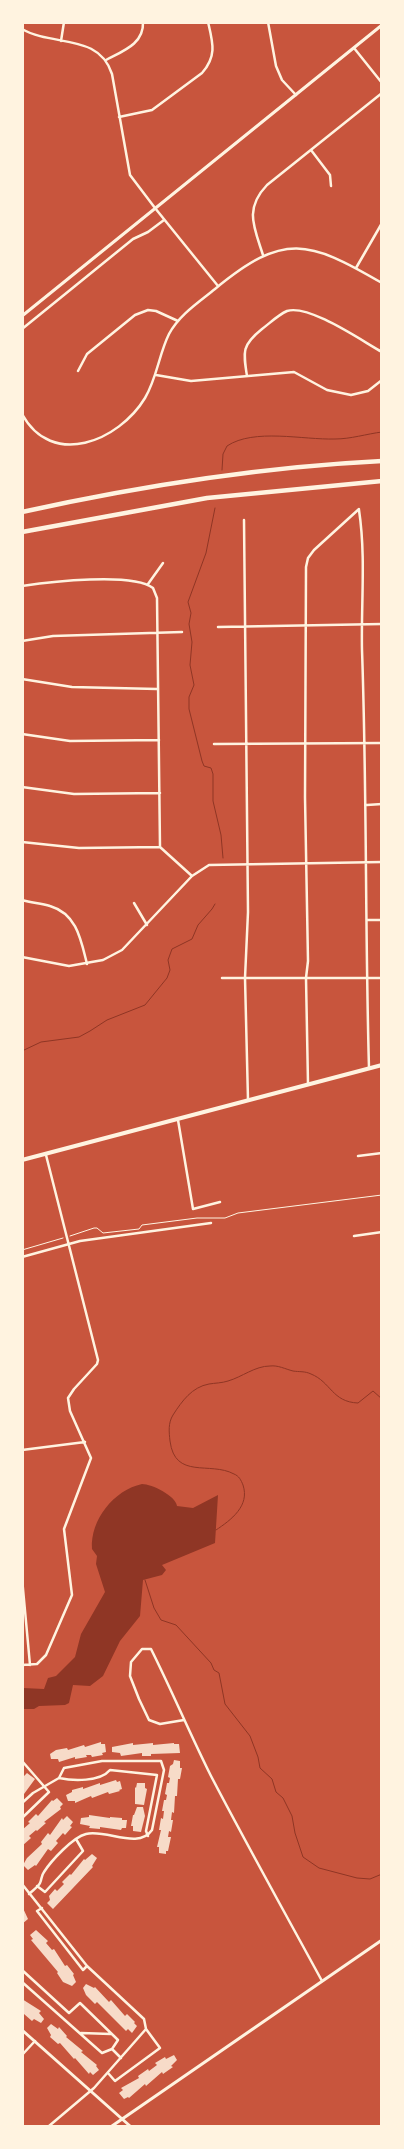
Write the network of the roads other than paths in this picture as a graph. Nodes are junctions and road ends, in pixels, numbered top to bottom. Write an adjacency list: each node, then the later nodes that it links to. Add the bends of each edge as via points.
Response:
1 (64, 22): 7 (street)
2 (143, 22): 9 (street, via 142,36 137,42)
3 (208, 22): 13 (street, via 213,44 211,62 205,69 152,110)
4 (268, 22): 12 (street, via 276,66 282,80)
5 (382, 25): 8 (main road)
6 (22, 29): 7 (street, via 42,38)
7 (61, 41): 9 (street, via 87,46)
8 (354, 48): 10 (street); 12 (main road)
9 (106, 60): 13 (street, via 112,74)
10 (382, 83)
11 (382, 94): 14 (street)
12 (296, 95): 16 (main road)
13 (119, 117): 16 (street, via 130,175)
14 (311, 150): 15 (street, via 330,175); 19 (street, via 258,196 251,220)
15 (331, 186)
16 (155, 208): 17 (street); 23 (main road)
17 (164, 220): 22 (street); 25 (street, via 133,240)
18 (382, 223): 20 (street)
19 (263, 255): 20 (street, via 288,249 310,249); 22 (street)
20 (356, 268): 21 (street)
21 (382, 283)
22 (218, 286): 24 (street)
23 (22, 316)
24 (178, 321): 27 (street, via 156,310 135,315 87,354); 28 (street, via 168,336)
25 (22, 329)
26 (382, 352): 29 (street, via 335,325 308,313 291,310 276,317 247,343 244,355)
27 (78, 371)
28 (156, 375): 29 (street, via 191,381); 31 (street, via 145,398 130,417 94,441 71,444 45,438 31,428)
29 (247, 376): 30 (street, via 294,372 328,390 351,395 368,391)
30 (382, 380)
31 (22, 414)
32 (382, 461): 34 (highway, via 171,483)
33 (382, 481): 36 (highway, via 207,498)
34 (22, 512)
35 (244, 520): 42 (street)
36 (22, 532)
37 (163, 563): 38 (street)
38 (148, 584): 39 (street, via 70,581); 45 (street, via 157,598)
39 (22, 586)
40 (361, 623): 41 (street); 43 (street); 43 (street, via 362,531 359,509 314,550 306,562); 54 (street)
41 (382, 624)
42 (245, 625): 43 (street); 44 (street); 52 (street)
43 (306, 625): 53 (street)
44 (218, 627)
45 (157, 632): 46 (street); 47 (street, via 52,636); 49 (street)
46 (182, 632)
47 (22, 641)
48 (22, 679): 49 (street, via 72,687)
49 (157, 688): 51 (street)
50 (22, 734): 51 (street, via 70,741)
51 (159, 740): 58 (street)
52 (247, 743): 53 (street); 56 (street); 66 (street)
53 (306, 743): 54 (street); 63 (street)
54 (365, 743): 55 (street); 60 (street)
55 (382, 743)
56 (214, 744)
57 (22, 787): 58 (street, via 74,794)
58 (160, 793): 62 (street)
59 (382, 804): 60 (street)
60 (367, 805): 64 (street)
61 (22, 842): 62 (street, via 79,848)
62 (160, 847): 67 (street)
63 (306, 862): 64 (street); 66 (street); 77 (street)
64 (367, 862): 65 (street); 70 (street)
65 (382, 862)
66 (247, 863): 67 (street, via 209,865); 76 (street)
67 (192, 876): 72 (street)
68 (22, 900): 74 (street, via 52,906 66,914 80,934)
69 (134, 904): 72 (street)
70 (367, 920): 71 (street); 78 (street)
71 (382, 920)
72 (147, 925): 74 (street, via 122,950)
73 (22, 957): 74 (street, via 70,966)
74 (87, 964)
75 (222, 978): 76 (street)
76 (245, 978): 77 (street); 83 (street)
77 (306, 978): 78 (street); 82 (street)
78 (366, 978): 79 (street); 81 (street)
79 (382, 978)
80 (382, 1065): 81 (main road)
81 (368, 1068): 82 (main road)
82 (308, 1084): 83 (main road)
83 (248, 1101): 84 (main road)
84 (178, 1120): 86 (main road); 89 (street, via 193,1209)
85 (382, 1153): 87 (street)
86 (46, 1154): 88 (main road); 93 (street)
87 (358, 1156)
88 (22, 1160)
89 (220, 1202)
90 (211, 1223): 93 (street)
91 (382, 1232): 92 (street)
92 (354, 1236)
93 (69, 1243): 94 (street); 95 (street, via 98,1356 97,1364 68,1398 70,1411)
94 (22, 1258)
95 (85, 1442): 96 (street); 99 (street, via 91,1458 64,1529 72,1595 46,1655 40,1663)
96 (22, 1450)
97 (22, 1578): 99 (street)
98 (22, 1665): 99 (street)
99 (30, 1665)
100 (184, 1720): 100 (street, via 151,1649 142,1649 131,1662 130,1676 149,1720 160,1724); 116 (street)
101 (22, 1761): 103 (street)
102 (59, 1778): 103 (street); 106 (street, via 70,1781 105,1776 110,1770 157,1775 146,1832); 106 (street, via 64,1768 102,1761 161,1761 164,1770)
103 (44, 1785): 104 (street); 105 (street, via 49,1792)
104 (22, 1803)
105 (22, 1818)
106 (148, 1836): 107 (street, via 141,1840 88,1833)
107 (76, 1839): 109 (street, via 46,1869); 109 (street, via 83,1851 45,1892)
108 (22, 1884): 110 (street)
109 (37, 1886): 110 (street)
110 (29, 1894): 111 (street)
111 (42, 1908): 113 (street); 113 (street, via 37,1911 59,1941 83,1970)
112 (382, 1940): 116 (main road)
113 (87, 1966): 118 (street, via 144,2019)
114 (22, 1970): 115 (street)
115 (30, 1977): 117 (street); 121 (street, via 69,2013 80,2003)
116 (322, 1981): 128 (main road)
117 (23, 1983): 120 (street)
118 (146, 2029): 125 (street); 126 (street, via 160,2048 115,2081)
119 (22, 2030): 122 (main road)
120 (80, 2033): 121 (street); 123 (street, via 102,2054)
121 (111, 2034): 123 (street, via 118,2040)
122 (35, 2041): 124 (street); 127 (main road)
123 (112, 2048): 125 (street)
124 (22, 2056)
125 (121, 2058): 126 (street)
126 (108, 2073): 127 (street)
127 (90, 2091): 128 (main road); 129 (street)
128 (122, 2119): 130 (main road); 131 (main road)
129 (49, 2126)
130 (112, 2126)
131 (130, 2126)

